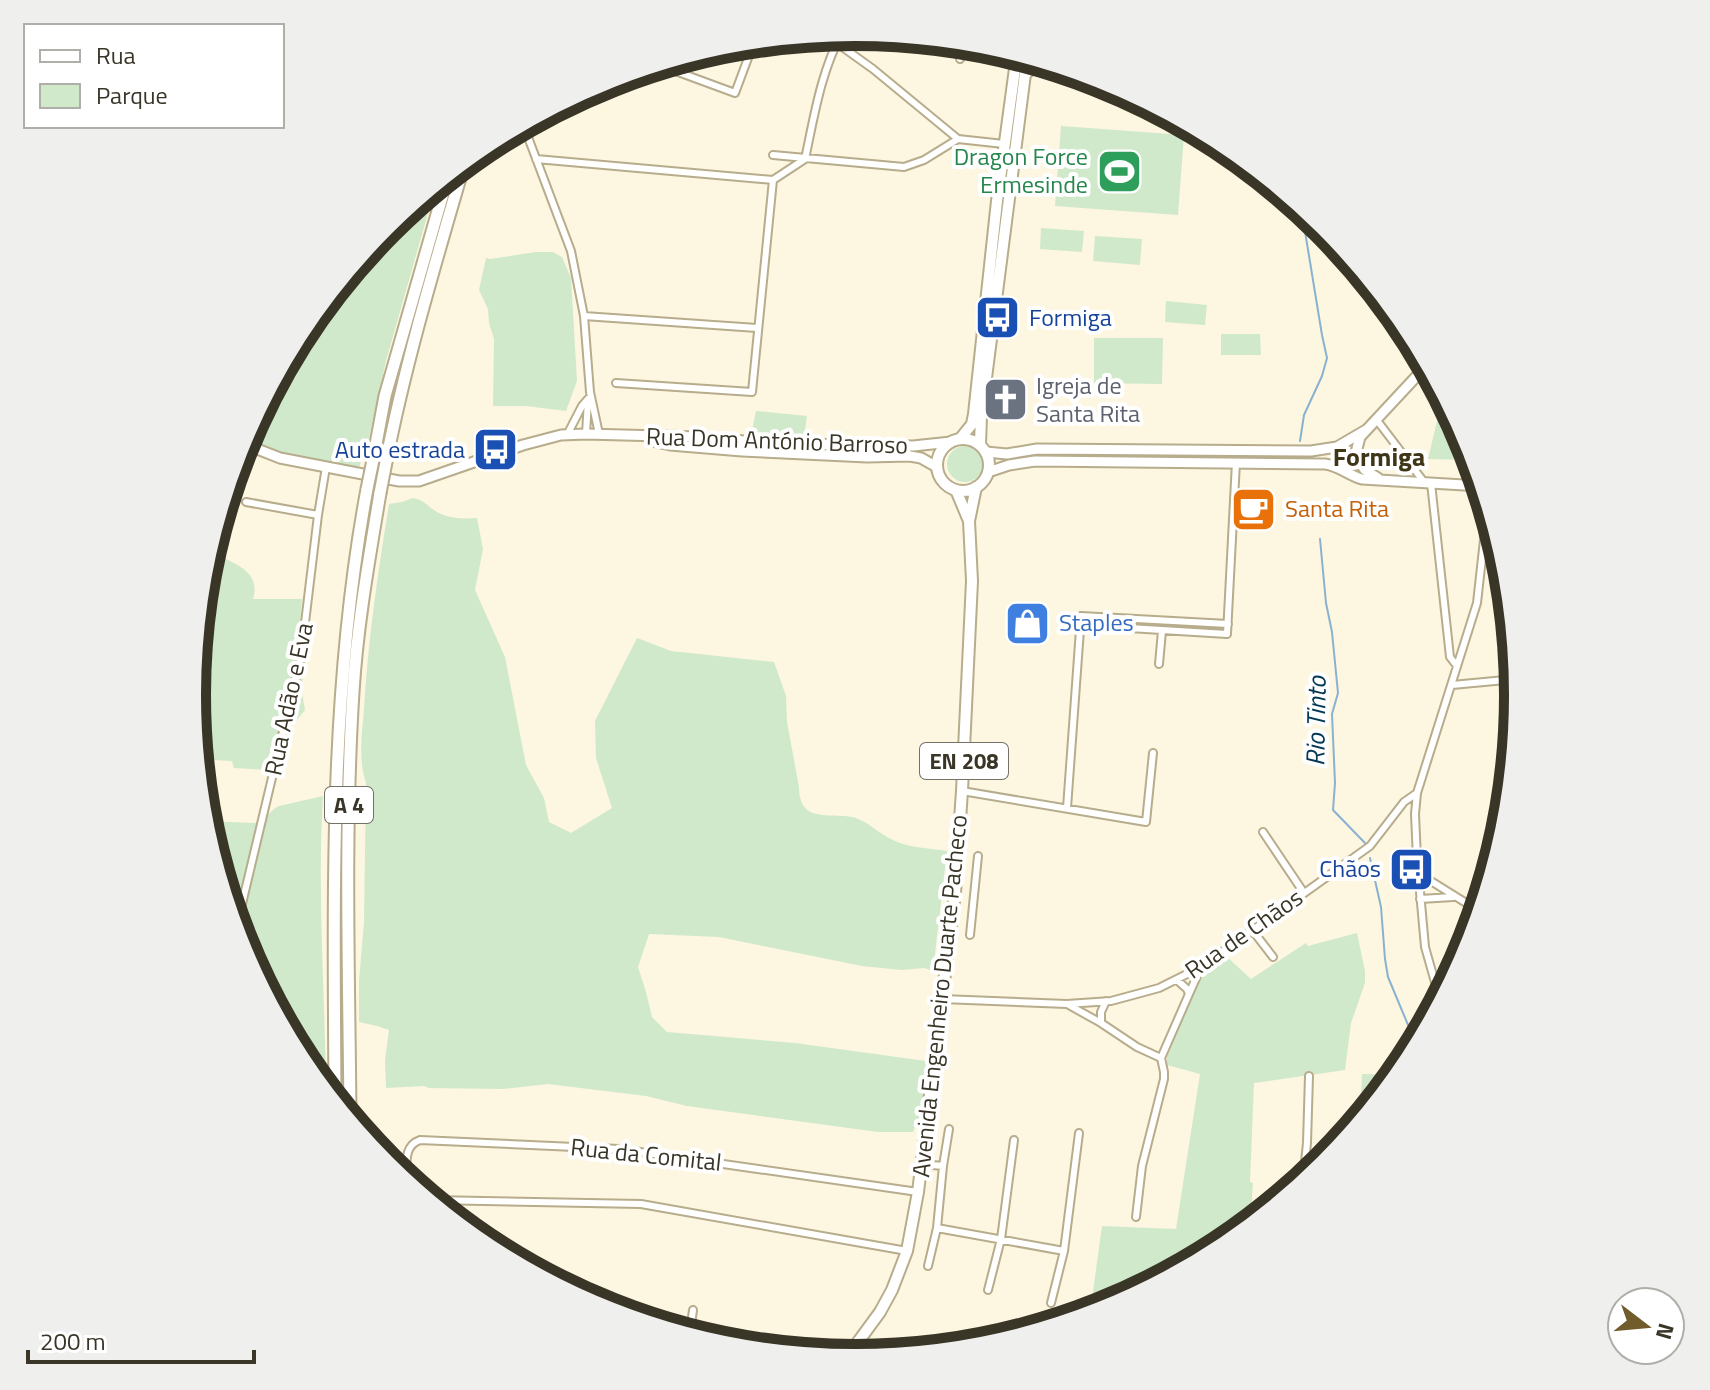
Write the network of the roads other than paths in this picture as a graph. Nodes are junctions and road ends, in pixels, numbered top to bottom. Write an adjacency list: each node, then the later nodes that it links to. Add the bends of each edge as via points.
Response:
1 (835, 46): 16 (street)
2 (841, 46): 12 (street)
3 (749, 55): 8 (street, via 735,93)
4 (961, 55): 5 (street)
5 (960, 59)
6 (1015, 66): 13 (main road)
7 (1025, 69): 10 (main road)
8 (676, 71)
9 (1032, 71): 10 (street)
10 (1023, 78): 34 (main road, via 981,417)
11 (527, 135): 15 (street)
12 (958, 139): 13 (street); 16 (street, via 904,167)
13 (1004, 144): 31 (main road, via 974,414 972,424)
14 (773, 155): 16 (street)
15 (536, 159): 17 (street); 20 (street, via 571,251)
16 (805, 159): 17 (street)
17 (773, 180): 21 (street)
18 (459, 181): 87 (highway, A 4, bridge, via 398,399 362,609 351,730)
19 (442, 194): 86 (highway, A 4, bridge, via 385,396 348,609 333,898)
20 (584, 316): 21 (street); 24 (street)
21 (757, 328): 23 (street, via 752,392)
22 (1419, 374): 25 (main road)
23 (616, 383)
24 (589, 395): 27 (street); 28 (street); 29 (street)
25 (1376, 419): 26 (main road); 44 (street)
26 (1366, 430): 32 (main road); 37 (main road)
27 (586, 434): 28 (main road); 29 (main road)
28 (599, 434): 30 (main road)
29 (567, 435): 39 (main road, via 419,481)
30 (629, 436): 31 (main road, Rua Dom António Barroso, via 913,446); 40 (main road, Rua Dom António Barroso, via 742,451 910,456)
31 (956, 440): 34 (main road, via 971,440); 40 (main road, via 943,448)
32 (1338, 446): 36 (main road); 37 (main road, via 1348,445); 41 (main road, via 1332,457)
33 (255, 448): 39 (main road)
34 (983, 448): 35 (main road, via 1007,454 1037,449); 42 (main road)
35 (1211, 450): 36 (main road); 38 (street, via 1233,456)
36 (1262, 451): 38 (street, via 1239,456)
37 (1356, 455): 41 (main road, via 1353,464); 43 (main road, via 1365,470)
38 (1236, 462): 41 (main road); 42 (main road, via 1035,461); 52 (street)
39 (326, 467): 49 (street, Rua Adão e Eva)
40 (937, 467): 47 (main road, EN 208)
41 (1340, 467): 43 (main road, via 1362,479)
42 (988, 472): 46 (main road, EN 208)
43 (1385, 480): 44 (main road)
44 (1427, 482): 45 (main road); 56 (street, via 1450,657)
45 (1470, 485)
46 (976, 487): 47 (main road); 50 (main road, Avenida Engenheiro Duarte Pacheco / EN 208)
47 (956, 490): 50 (main road, Avenida Engenheiro Duarte Pacheco / EN 208)
48 (246, 502): 49 (street)
49 (318, 515): 72 (street, Rua Adão e Eva, via 301,656)
50 (969, 521): 60 (main road, Avenida Engenheiro Duarte Pacheco / EN 208, via 972,581)
51 (1484, 535): 56 (street, via 1477,603)
52 (1228, 624): 53 (street, via 1081,616); 54 (street, via 1227,634)
53 (1080, 625): 54 (street); 62 (street)
54 (1162, 631): 55 (street)
55 (1159, 664)
56 (1457, 666): 58 (street)
57 (1504, 680): 58 (street)
58 (1452, 685): 61 (street)
59 (1153, 753): 62 (street, via 1146,822)
60 (962, 791): 62 (street); 66 (main road, Avenida Engenheiro Duarte Pacheco / EN 208)
61 (1417, 793): 65 (street); 67 (street, Rua de Chãos, via 1370,846)
62 (1067, 808)
63 (1263, 832): 67 (street)
64 (978, 856): 68 (street)
65 (1418, 873): 69 (street); 70 (street)
66 (955, 893): 68 (street); 80 (main road, Avenida Engenheiro Duarte Pacheco / EN 208)
67 (1304, 893): 73 (street, Rua de Chãos)
68 (974, 894): 74 (street)
69 (1453, 897): 70 (street); 71 (street)
70 (1420, 899): 78 (street)
71 (1469, 906)
72 (241, 907)
73 (1253, 931): 75 (street); 76 (street, Rua de Chãos)
74 (970, 935)
75 (1273, 957)
76 (1201, 967): 77 (street, Rua de Chãos); 79 (street)
77 (1177, 980): 79 (street); 81 (street, Rua de Chãos)
78 (1436, 985)
79 (1189, 994): 84 (street)
80 (942, 999): 82 (street, Rua de Chãos); 93 (main road, Avenida Engenheiro Duarte Pacheco / EN 208)
81 (1106, 1001): 82 (street, Rua de Chãos); 83 (street)
82 (1067, 1004): 83 (street)
83 (1101, 1023): 84 (street)
84 (1161, 1058): 97 (street, via 1164,1079 1142,1166)
85 (1309, 1076): 91 (street)
86 (335, 1083)
87 (350, 1102)
88 (949, 1129): 94 (street)
89 (1079, 1133): 101 (street)
90 (1014, 1140): 99 (street)
91 (1305, 1162)
92 (407, 1164): 95 (street, Rua da Comital, via 407,1148 420,1140 619,1149)
93 (922, 1164): 94 (street); 95 (main road, Avenida Engenheiro Duarte Pacheco / EN 208)
94 (943, 1166): 98 (street)
95 (918, 1192): 100 (main road, Avenida Engenheiro Duarte Pacheco / EN 208)
96 (448, 1200): 100 (street, via 641,1204)
97 (1136, 1217)
98 (937, 1228): 99 (street); 102 (street)
99 (1001, 1239): 101 (street); 103 (street)
100 (907, 1251): 107 (main road, Avenida Engenheiro Duarte Pacheco / EN 208, via 892,1290)
101 (1064, 1251): 104 (street)
102 (928, 1266)
103 (988, 1290)
104 (1051, 1303)
105 (693, 1310): 106 (street)
106 (691, 1323)
107 (857, 1344)

